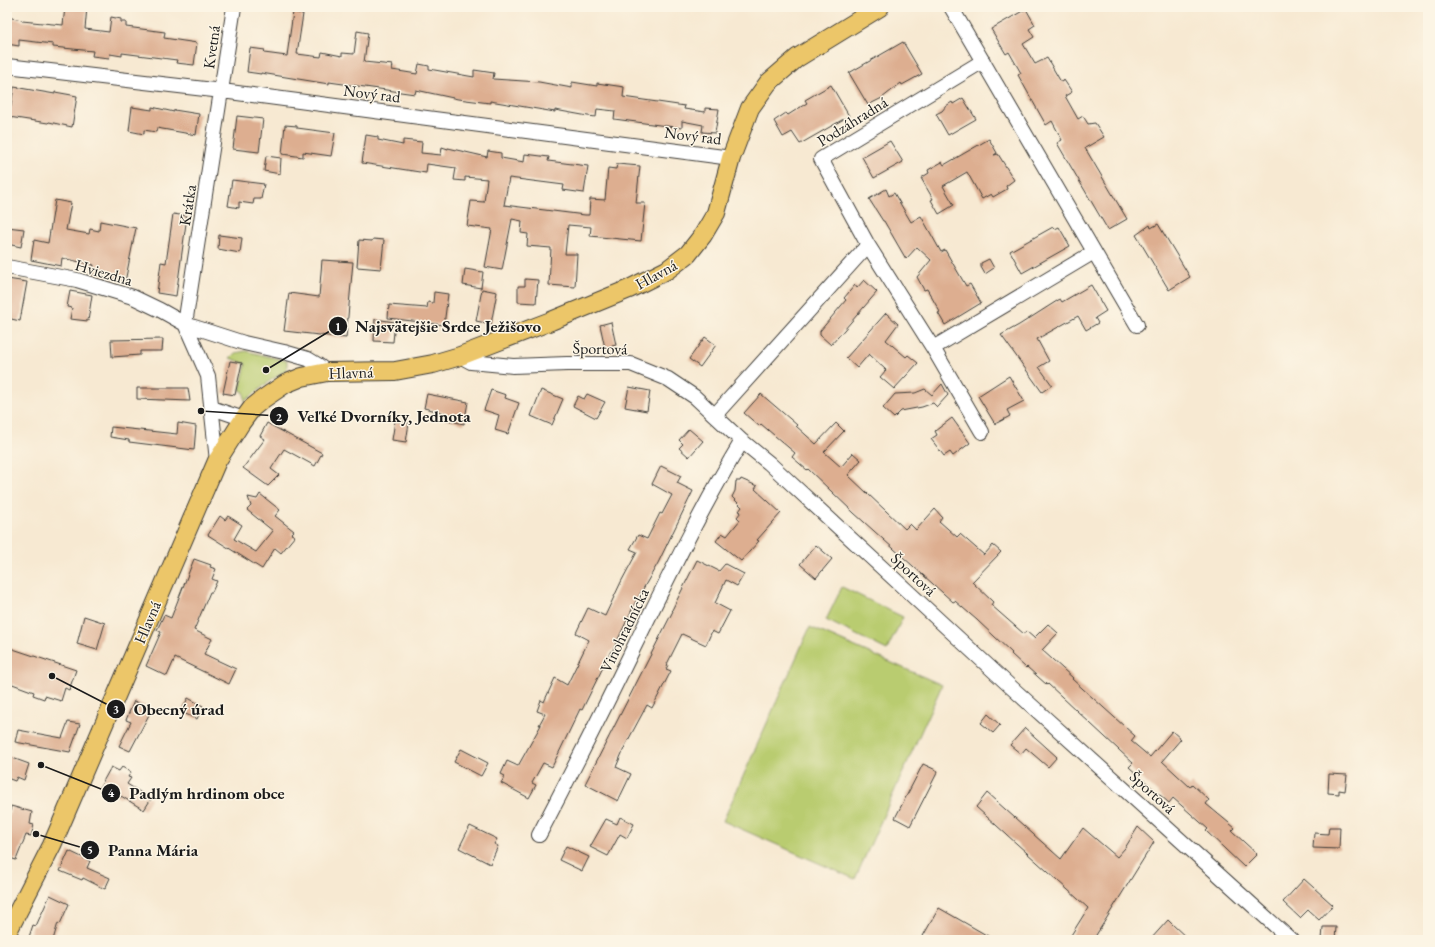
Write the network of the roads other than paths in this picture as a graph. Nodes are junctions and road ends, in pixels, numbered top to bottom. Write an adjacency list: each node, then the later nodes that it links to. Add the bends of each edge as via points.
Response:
1 (234, 7): 6 (street, Kvetná)
2 (880, 7): 7 (main road, Hlavná, via 797,58 768,83 750,108)
3 (951, 7): 4 (street)
4 (983, 61): 8 (street, Podzáhradná, via 820,159); 9 (street)
5 (7, 66): 6 (street, Nový rad)
6 (222, 91): 7 (street, Nový rad); 11 (street, Krátka)
7 (732, 158): 14 (main road, Hlavná, via 716,213 710,224 688,254 667,270 629,289)
8 (868, 245): 13 (street, Podzáhradná); 17 (street)
9 (1094, 252): 12 (street); 13 (street)
10 (7, 267): 11 (street, Hviezdna, via 77,280 133,297)
11 (185, 324): 15 (street, Hviezdna, via 308,360); 16 (street, via 208,376)
12 (1137, 325)
13 (932, 348): 19 (street, Podzáhradná)
14 (460, 356): 15 (main road, Hlavná, via 413,369); 17 (street, Športová, via 471,362 513,366 631,364 668,379 695,397)
15 (327, 372): 18 (main road, Hlavná, via 302,377 285,384 252,408)
16 (212, 408): 18 (street); 21 (street)
17 (715, 415): 20 (street, Športová)
18 (244, 419): 21 (main road, Hlavná)
19 (982, 432)
20 (742, 441): 22 (street, Vinohradnícka, via 671,572); 24 (street, Športová)
21 (217, 461): 23 (main road, Hlavná, via 52,845)
22 (539, 835)
23 (7, 933)
24 (1291, 940)

